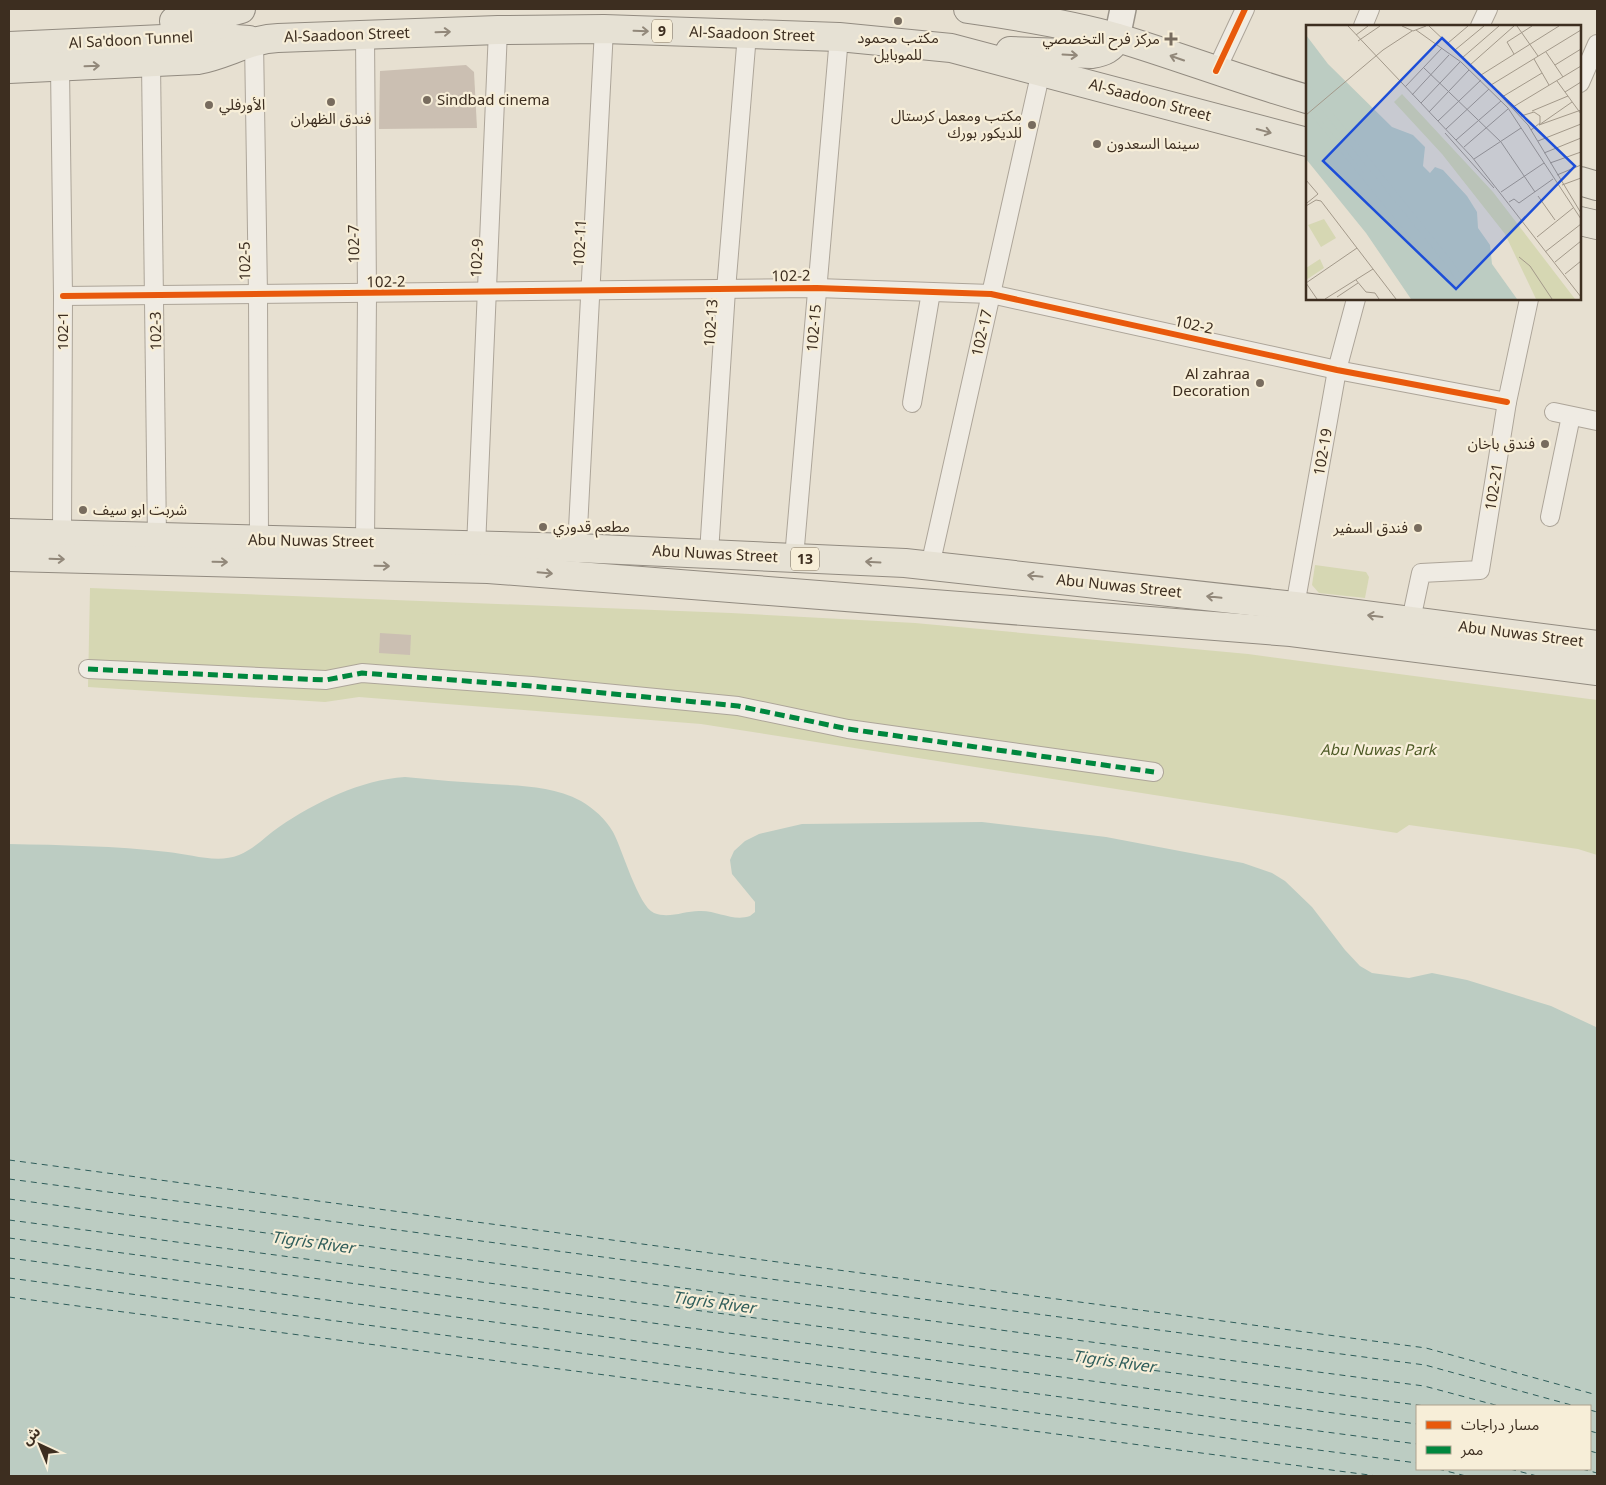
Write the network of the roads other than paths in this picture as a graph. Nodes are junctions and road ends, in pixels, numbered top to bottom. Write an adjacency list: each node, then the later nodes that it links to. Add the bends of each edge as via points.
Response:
1 (241, 9): 9 (main road, via 191,20)
2 (968, 9): 15 (main road, via 1067,25)
3 (1123, 9): 15 (street)
4 (1245, 9): 24 (street)
5 (1370, 9): 7 (street)
6 (1488, 9): 8 (street)
7 (1363, 25)
8 (1480, 25)
9 (9, 29)
10 (604, 29): 11 (main road, Al-Saadoon Street / 9); 12 (main road, Al-Saadoon Street / 9, one-way to 12); 36 (street, 102-11)
11 (498, 30): 13 (main road, Al-Saadoon Street / 9, one-way to 11); 37 (street, 102-9)
12 (747, 34): 14 (main road, Al-Saadoon Street / 9); 35 (street, 102-13)
13 (365, 35): 16 (main road, Al-Saadoon Street / 9); 42 (street, 102-7)
14 (839, 38): 19 (main road, Al-Saadoon Street / 9); 34 (street, 102-15)
15 (1117, 38): 19 (main road, one-way to 15, via 1092,54 1104,52); 24 (main road, one-way to 15)
16 (254, 41): 18 (main road, Al Sa'doon Tunnel, via 207,37); 20 (main road, Al-Saadoon Street / 9, via 210,58); 41 (street, 102-5)
17 (1597, 44): 25 (street)
18 (9, 46)
19 (951, 48): 23 (main road, Al-Saadoon Street / 9)
20 (152, 64): 21 (main road, Al-Saadoon Street / 9, one-way to 20); 40 (street, 102-3)
21 (60, 68): 22 (main road, Al-Saadoon Street / 9); 43 (street, 102-1)
22 (9, 69)
23 (1041, 71): 28 (main road, Al-Saadoon Street / 9); 39 (street, 102-17)
24 (1216, 71): 26 (main road)
25 (1581, 80)
26 (1248, 82): 27 (main road); 28 (main road, via 1237,88 1230,99 1230,112)
27 (1306, 99)
28 (1237, 123): 29 (main road, Al-Saadoon Street / 9, one-way to 29)
29 (1306, 142)
30 (1581, 181): 31 (main road)
31 (1597, 186)
32 (1581, 221): 33 (main road)
33 (1597, 225)
34 (817, 288): 35 (street, 102-2); 38 (street, 102-2); 60 (street, 102-15)
35 (726, 290): 36 (street, 102-2); 58 (street, 102-13)
36 (590, 291): 37 (street, 102-2); 57 (street, 102-11)
37 (488, 292): 42 (street, 102-2); 56 (street, 102-9)
38 (931, 292): 39 (street, 102-2); 48 (street)
39 (991, 294): 46 (street, 102-2); 61 (street, 102-17)
40 (155, 295): 41 (street, 102-2); 43 (street, 102-2); 53 (street, 102-3)
41 (258, 295): 42 (street, 102-2); 54 (street, 102-5)
42 (367, 295): 55 (street, 102-7)
43 (63, 296): 52 (street, 102-1)
44 (1356, 300): 46 (street, 102-19)
45 (1530, 300): 47 (street, 102-21)
46 (1337, 370): 47 (street, 102-2); 62 (street, 102-19)
47 (1507, 402): 63 (street, 102-21, via 1480,570 1421,573)
48 (912, 403)
49 (1597, 421): 50 (street, via 1563,414)
50 (1550, 517)
51 (9, 533): 52 (main road, Abu Nuwas Street / 13)
52 (62, 534): 53 (main road, Abu Nuwas Street / 13)
53 (158, 538): 54 (main road, Abu Nuwas Street / 13)
54 (259, 540): 55 (main road, Abu Nuwas Street / 13)
55 (365, 543): 56 (main road, Abu Nuwas Street / 13)
56 (476, 547): 57 (main road, Abu Nuwas Street / 13)
57 (577, 548): 58 (main road, Abu Nuwas Street / 13)
58 (709, 553): 60 (main road, Abu Nuwas Street / 13)
59 (9, 557): 66 (main road, Abu Nuwas Street / 13, one-way to 66, via 488,568 1291,632)
60 (794, 558): 61 (main road, Abu Nuwas Street / 13, one-way to 60)
61 (930, 566): 62 (main road, Abu Nuwas Street / 13, one-way to 61)
62 (1295, 606): 63 (main road, Abu Nuwas Street / 13, one-way to 62)
63 (1411, 620): 64 (main road, Abu Nuwas Street / 13)
64 (1597, 644)
65 (88, 669): 67 (street, via 326,680 362,673 532,686 738,706 848,729)
66 (1597, 671)
67 (1154, 772)

